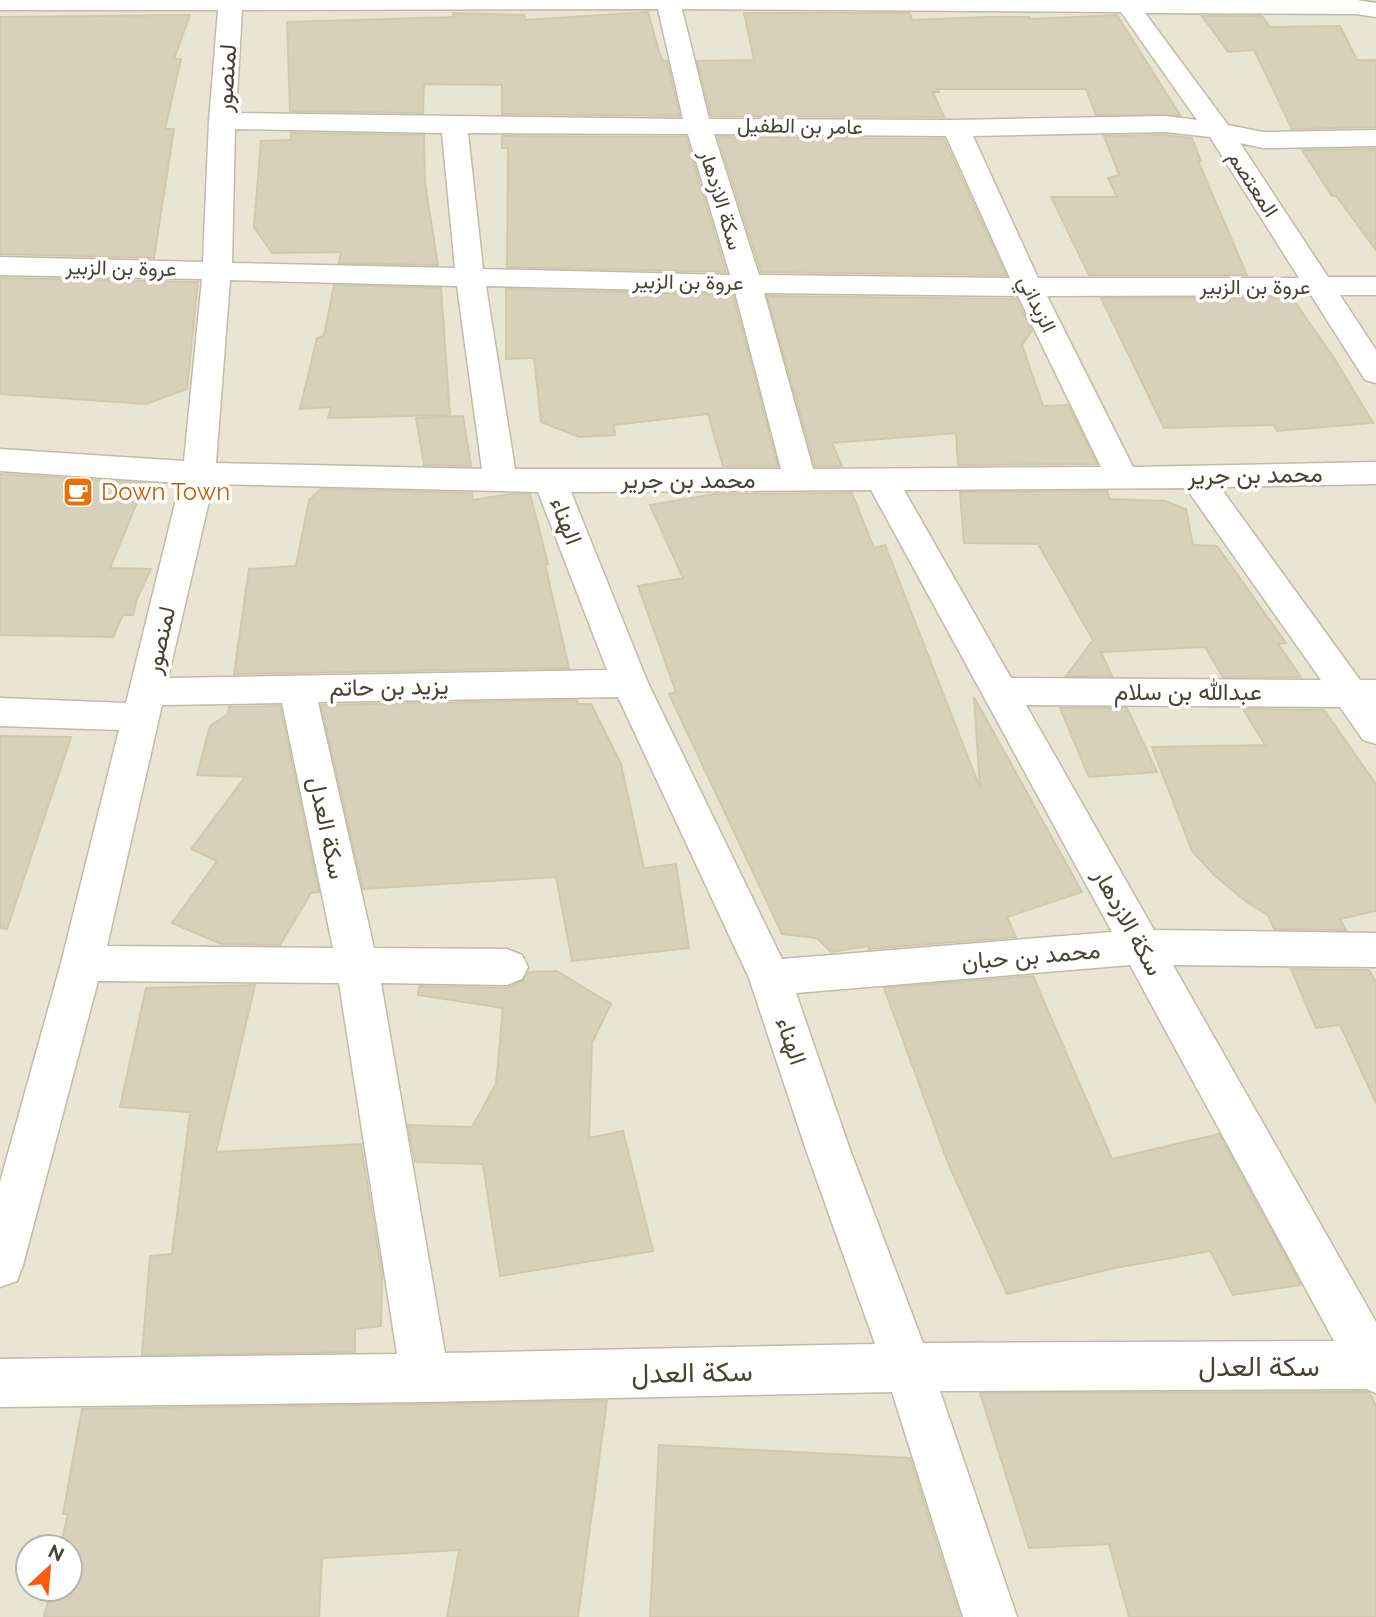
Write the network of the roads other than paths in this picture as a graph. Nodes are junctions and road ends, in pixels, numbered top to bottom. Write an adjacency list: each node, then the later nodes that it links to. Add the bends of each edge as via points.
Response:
1 (231, 2): 2 (street); 4 (street); 7 (street, لمنصور)
2 (422, 2): 3 (street)
3 (668, 2): 5 (street); 9 (street, سكة الازدهار)
4 (0, 3)
5 (1126, 3): 6 (street); 11 (street, المعتصم)
6 (1376, 10)
7 (222, 121): 8 (street, عامر بن الطفيل); 14 (street, لمنصور)
8 (454, 125): 9 (street, عامر بن الطفيل); 15 (street)
9 (698, 125): 10 (street, عامر بن الطفيل); 16 (street, سكة الازدهار)
10 (956, 128): 11 (street, عامر بن الطفيل, via 1165,124); 18 (street, الزبداني)
11 (1220, 133): 12 (street, عامر بن الطفيل, via 1284,141); 19 (street, المعتصم)
12 (1376, 138)
13 (0, 266): 14 (street, عروة بن الزبير)
14 (217, 269): 15 (street, عروة بن الزبير); 23 (street, لمنصور)
15 (470, 278): 16 (street, عروة بن الزبير); 28 (street)
16 (747, 284): 18 (street, عروة بن الزبير); 27 (street, سكة الازدهار)
17 (1376, 286): 19 (street, عروة بن الزبير)
18 (1028, 287): 19 (street, عروة بن الزبير); 26 (street, الزبداني)
19 (1318, 287): 20 (street, المعتصم)
20 (1376, 373)
21 (0, 460): 23 (street, محمد بن جرير)
22 (1376, 473): 24 (street, محمد بن جرير)
23 (200, 474): 28 (street, محمد بن جرير); 34 (street, لمنصور)
24 (1195, 477): 26 (street, محمد بن جرير); 33 (street)
25 (881, 478): 26 (street, محمد بن جرير); 27 (street, محمد بن جرير); 32 (street, سكة الازدهار)
26 (1122, 478)
27 (800, 479): 29 (street, محمد بن جرير)
28 (500, 480): 29 (street, محمد بن جرير)
29 (550, 481): 30 (street, الهناء)
30 (630, 683): 31 (street, يزيد بن حاتم); 42 (street, الهناء)
31 (297, 689): 34 (street, يزيد بن حاتم); 40 (street, سكة العدل)
32 (1000, 691): 33 (street, عبدالله بن سلام); 37 (street, سكة الازدهار)
33 (1363, 694): 36 (street)
34 (145, 704): 35 (street, يزيد بن حاتم); 39 (street, لمنصور)
35 (0, 712)
36 (1376, 730)
37 (1142, 947): 38 (street, محمد بن حبان); 42 (street, محمد بن حبان); 45 (street, سكة الازدهار)
38 (1376, 950)
39 (82, 963): 40 (street); 43 (street, لمنصور)
40 (357, 966): 41 (street); 46 (street, سكة العدل)
41 (508, 967)
42 (770, 978): 44 (street, الهناء)
43 (0, 1265)
44 (908, 1367): 45 (street, سكة العدل); 46 (street, سكة العدل); 48 (street, الهناء)
45 (1375, 1367)
46 (425, 1378): 47 (street)
47 (0, 1383)
48 (990, 1617)

